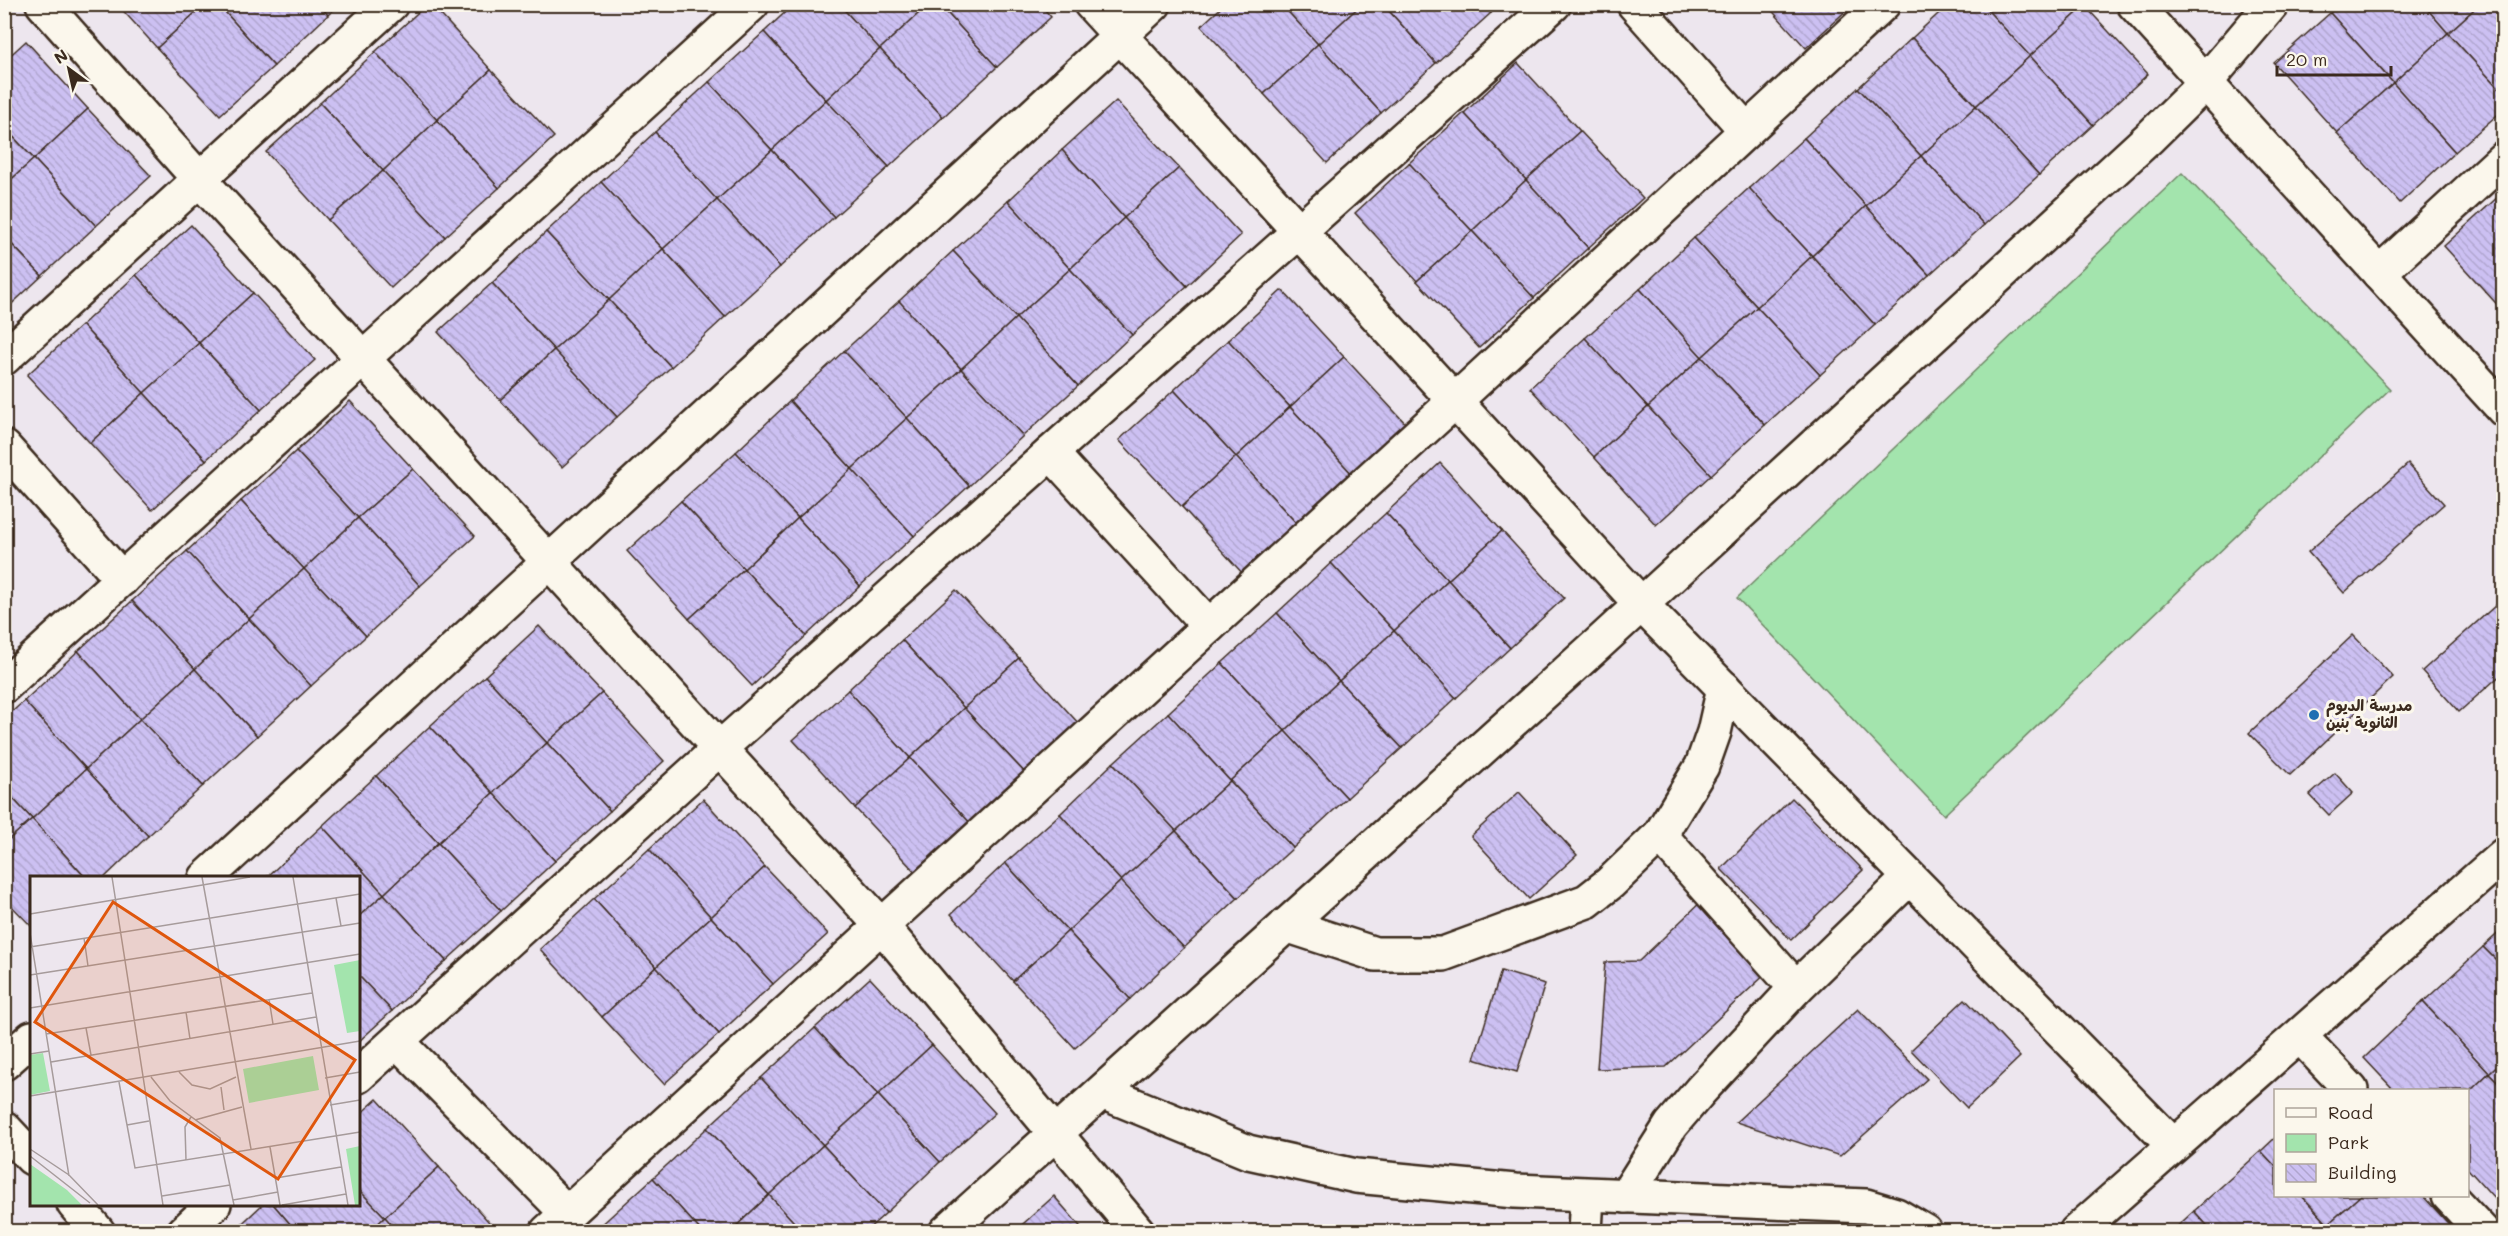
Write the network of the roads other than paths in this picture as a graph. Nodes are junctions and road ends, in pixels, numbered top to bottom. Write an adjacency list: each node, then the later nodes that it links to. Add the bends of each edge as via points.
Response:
1 (43, 4): 15 (street)
2 (391, 4): 15 (street)
3 (752, 4): 19 (street)
4 (1091, 4): 11 (street)
5 (1154, 4): 11 (street)
6 (1554, 4): 16 (street)
7 (1634, 4): 13 (street)
8 (1882, 4): 13 (street)
9 (2134, 4): 12 (street)
10 (2272, 4): 12 (street)
11 (1120, 36): 16 (street); 24 (street)
12 (2204, 84): 17 (street); 26 (street)
13 (1746, 130): 20 (street)
14 (2504, 158): 17 (street)
15 (199, 179): 18 (street); 19 (street)
16 (1299, 231): 20 (street); 23 (street)
17 (2379, 273): 21 (street)
18 (4, 358)
19 (365, 359): 24 (street); 25 (street)
20 (1455, 401): 26 (street); 27 (street)
21 (2504, 411)
22 (4, 447): 25 (street)
23 (1051, 453): 27 (street); 30 (street)
24 (549, 562): 30 (street); 33 (street)
25 (122, 579): 28 (street)
26 (1641, 604): 29 (street); 36 (street)
27 (1209, 626): 35 (street)
28 (4, 686)
29 (1724, 688): 31 (street, via 1702,766); 34 (street)
30 (719, 749): 35 (street); 40 (street)
31 (1660, 835): 36 (street, via 1587,901 1443,954 1375,954); 37 (street)
32 (2504, 855): 38 (street)
33 (208, 876)
34 (1909, 878): 37 (street); 47 (street)
35 (881, 925): 46 (street); 54 (street)
36 (1286, 925): 44 (street)
37 (1796, 988): 50 (street, via 1671,1125)
38 (2300, 1036): 43 (street); 47 (street)
39 (30, 1040): 41 (street)
40 (397, 1041): 42 (street); 54 (street)
41 (4, 1063)
42 (360, 1074)
43 (2350, 1089)
44 (1102, 1092): 46 (street); 49 (street, via 1248,1152 1320,1170 1409,1182)
45 (4, 1128): 48 (street)
46 (1055, 1135): 57 (street); 58 (street)
47 (2172, 1144): 61 (street)
48 (30, 1156)
49 (1587, 1195): 50 (street); 59 (street)
50 (1626, 1196): 60 (street, via 1866,1206 1896,1215)
51 (2451, 1197): 62 (street)
52 (76, 1206): 55 (street)
53 (212, 1206): 56 (street)
54 (557, 1222)
55 (98, 1232)
56 (184, 1232)
57 (946, 1232)
58 (1138, 1232)
59 (1585, 1232)
60 (1925, 1232)
61 (2076, 1232)
62 (2483, 1232)

